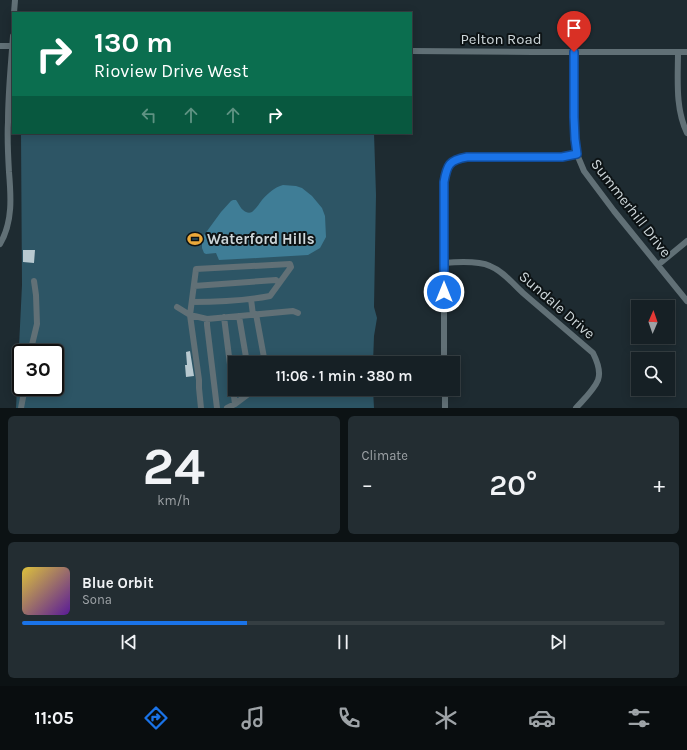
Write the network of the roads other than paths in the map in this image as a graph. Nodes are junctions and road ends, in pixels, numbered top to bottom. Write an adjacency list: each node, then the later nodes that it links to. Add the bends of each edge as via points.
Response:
1 (15, 0): 2 (street)
2 (14, 12)
3 (0, 46): 4 (street)
4 (12, 51): 12 (street, via 7,139 11,197 6,230)
5 (412, 51): 6 (street, Pelton Road)
6 (574, 52): 7 (street, Pelton Road); 10 (street, Summerhill Drive)
7 (678, 52): 8 (street, Pelton Road); 9 (street, via 680,111)
8 (687, 52)
9 (687, 133)
10 (577, 154): 13 (street, via 562,157 467,157 452,161 446,170 444,182); 14 (street, Summerhill Drive, via 584,171)
11 (687, 241): 14 (street)
12 (0, 244)
13 (444, 263): 31 (street); 41 (street, Sundale Drive, via 462,262 492,266 593,353 598,364 598,380)
14 (658, 264): 19 (street, Summerhill Drive)
15 (34, 281): 28 (street, via 36,324)
16 (279, 283): 17 (street, via 276,280); 17 (street, via 291,267 290,264 196,269); 18 (street, via 270,296)
17 (194, 286): 20 (street)
18 (251, 299): 20 (street); 23 (street)
19 (687, 301)
20 (192, 302): 24 (street)
21 (177, 307): 24 (street)
22 (298, 313): 23 (street, via 293,310)
23 (254, 314): 25 (street); 30 (street)
24 (190, 315): 27 (street); 37 (street)
25 (239, 316): 26 (street); 29 (street)
26 (224, 317): 27 (street); 35 (street)
27 (207, 319): 38 (street)
28 (32, 344)
29 (246, 356)
30 (263, 356)
31 (444, 356)
32 (23, 396): 36 (street)
33 (245, 396): 35 (street)
34 (444, 396): 40 (street)
35 (235, 404): 39 (street)
36 (21, 408)
37 (201, 408)
38 (217, 408)
39 (227, 408)
40 (445, 408)
41 (576, 408)

